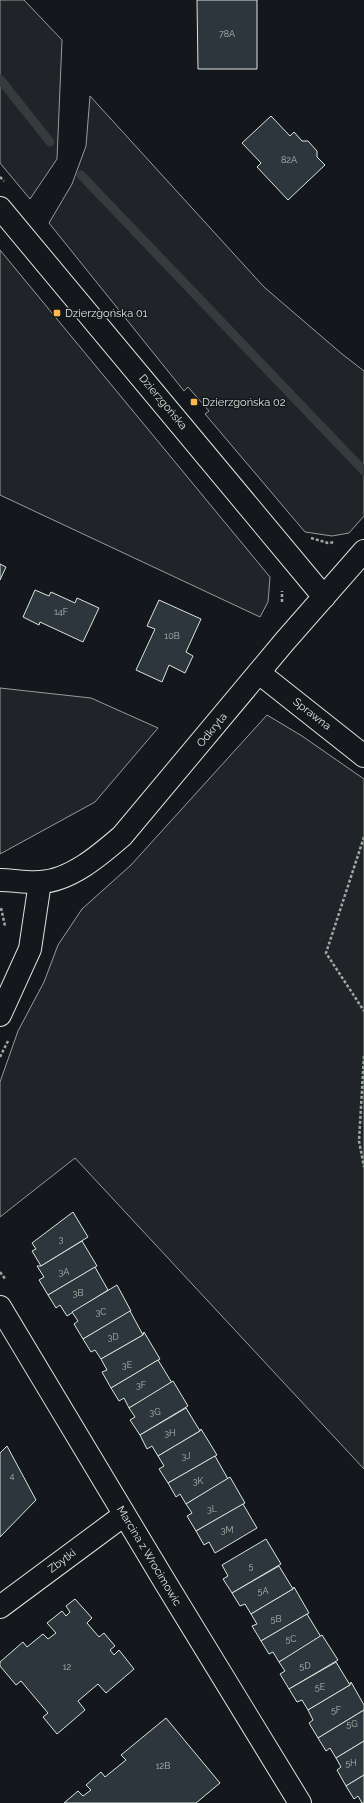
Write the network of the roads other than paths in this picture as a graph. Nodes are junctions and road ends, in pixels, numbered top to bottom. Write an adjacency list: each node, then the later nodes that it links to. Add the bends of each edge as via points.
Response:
1 (0, 208): 3 (street, Dzierzgońska)
2 (364, 550): 3 (street, Odkryta)
3 (324, 597): 4 (street, Odkryta)
4 (259, 673): 5 (street, Sprawna); 7 (street, Odkryta, via 122,836 69,875)
5 (364, 756)
6 (0, 880): 7 (street)
7 (40, 882): 8 (street, via 30,949)
8 (0, 1015)
9 (0, 1307): 10 (street, Marcina z Wrocimowic)
10 (124, 1515): 11 (street, Zbytki); 12 (street, Marcina z Wrocimowic)
11 (0, 1607)
12 (300, 1803)

